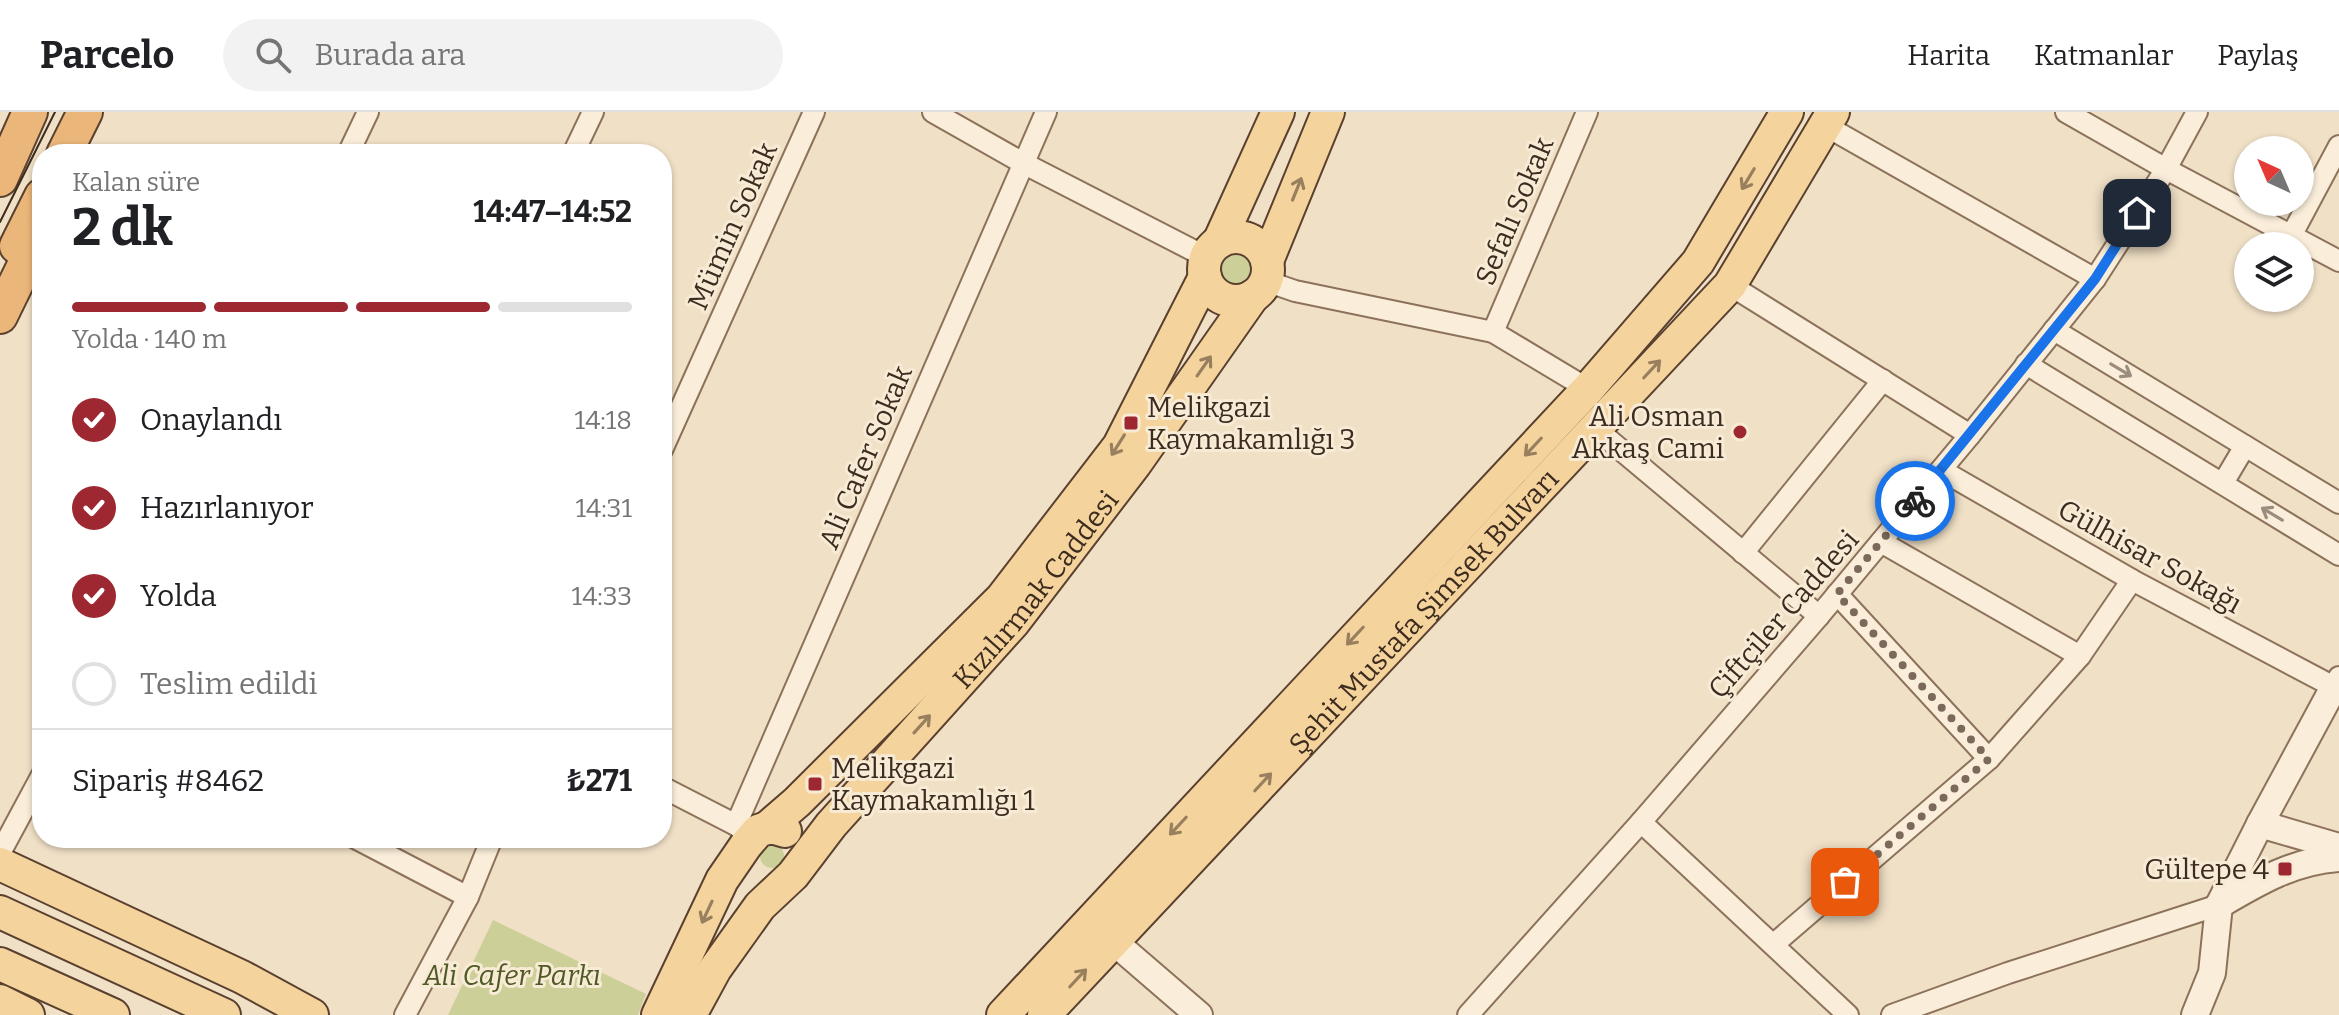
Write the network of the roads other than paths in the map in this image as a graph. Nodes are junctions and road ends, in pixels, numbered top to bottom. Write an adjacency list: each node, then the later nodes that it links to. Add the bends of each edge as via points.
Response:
1 (27, 112): 20 (highway); 23 (highway)
2 (86, 112): 15 (highway); 16 (highway)
3 (368, 112): 17 (street)
4 (593, 112): 18 (street)
5 (814, 112): 41 (street, Mümin Sokak)
6 (933, 112): 21 (street)
7 (1046, 112): 21 (street, Ali Cafer Sokak)
8 (1278, 112): 29 (main road, Kızılırmak Caddesi)
9 (1328, 112): 32 (main road, Kızılırmak Caddesi, one-way to 9)
10 (1587, 112): 37 (street, Sefalı Sokak)
11 (1787, 112): 40 (main road, Şehit Mustafa Şimsek Bulvarı, one-way to 40, via 1698,262)
12 (2066, 112): 22 (street)
13 (2197, 112): 22 (street, Çiftçiler Caddesi)
14 (1829, 119): 33 (street); 34 (main road, Şehit Mustafa Şimsek Bulvarı)
15 (69, 144)
16 (75, 144)
17 (353, 144)
18 (578, 144)
19 (2339, 146): 26 (street)
20 (0, 155)
21 (1023, 163): 29 (street); 62 (street, Ali Cafer Sokak)
22 (2166, 169): 25 (street); 33 (street, Çiftçiler Caddesi)
23 (0, 179)
24 (32, 216): 31 (highway)
25 (2284, 232)
26 (2293, 232)
27 (2314, 248): 30 (street)
28 (32, 250): 35 (highway)
29 (1210, 258): 32 (main road, via 1238,237 1248,239 1263,252); 32 (main road, via 1209,286 1224,299 1234,301); 62 (main road, Kızılırmak Caddesi, one-way to 62, via 1119,446 1002,598 797,802)
30 (2339, 261)
31 (0, 278)
32 (1262, 279): 37 (street, via 1295,291); 69 (main road, Kızılırmak Caddesi, one-way to 32, via 1013,623 1135,464)
33 (2095, 279): 36 (street, Çiftçiler Caddesi)
34 (1730, 285): 39 (street); 42 (main road, Şehit Mustafa Şimsek Bulvarı, one-way to 34)
35 (0, 316)
36 (2054, 330): 38 (street, Çiftçiler Caddesi); 44 (street, one-way to 44)
37 (1493, 332): 40 (street)
38 (2026, 364): 43 (street, Çiftçiler Caddesi); 46 (street)
39 (1883, 380): 43 (street); 49 (street)
40 (1588, 389): 90 (main road, Şehit Mustafa Şimsek Bulvarı, one-way to 90)
41 (672, 428)
42 (1596, 429): 49 (street); 75 (main road, Şehit Mustafa Şimsek Bulvarı, one-way to 42)
43 (1970, 435): 45 (street, Çiftçiler Caddesi)
44 (2245, 446): 46 (street); 47 (street)
45 (1941, 470): 48 (street, Çiftçiler Caddesi); 51 (street, Gülhisar Sokağı)
46 (2223, 483): 50 (street, one-way to 46)
47 (2339, 503)
48 (1881, 542): 52 (street, Çiftçiler Caddesi); 54 (street)
49 (1743, 553): 53 (street)
50 (2339, 555)
51 (2132, 580): 54 (street); 55 (street, Gülhisar Sokağı)
52 (1837, 594): 53 (street, Çiftçiler Caddesi); 56 (street)
53 (1819, 616): 60 (street, Çiftçiler Caddesi)
54 (2080, 656): 56 (street)
55 (2336, 682): 59 (street)
56 (1989, 759): 76 (street)
57 (672, 792): 62 (street)
58 (32, 794): 66 (street)
59 (2264, 817): 61 (street); 63 (street); 72 (street)
60 (1641, 822): 76 (street); 93 (street, Çiftçiler Caddesi)
61 (2339, 831)
62 (750, 834): 69 (main road, via 775,828 792,835 800,850); 69 (main road, via 744,862 753,878 769,885); 88 (main road, Kızılırmak Caddesi, one-way to 88, via 722,880)
63 (2339, 847)
64 (374, 848): 71 (street)
65 (488, 848): 71 (street)
66 (0, 853)
67 (2339, 858): 72 (street, via 2285,869)
68 (0, 864): 86 (main road)
69 (793, 874): 89 (main road, Kızılırmak Caddesi, via 737,937)
70 (0, 889): 80 (main road)
71 (468, 897): 87 (street)
72 (2219, 905): 95 (street); 96 (street, via 2212,973)
73 (0, 912): 85 (main road)
74 (0, 919): 84 (main road)
75 (1113, 941): 91 (main road, Şehit Mustafa Şimsek Bulvarı, one-way to 75); 92 (street)
76 (1774, 944): 94 (street)
77 (0, 964): 83 (main road)
78 (0, 976): 82 (main road)
79 (0, 1001): 81 (main road)
80 (280, 1014)
81 (28, 1015)
82 (78, 1015)
83 (113, 1015)
84 (184, 1015)
85 (224, 1015)
86 (312, 1015)
87 (405, 1015)
88 (658, 1015)
89 (690, 1015)
90 (1003, 1015)
91 (1044, 1015)
92 (1199, 1015)
93 (1468, 1015)
94 (1848, 1015)
95 (1892, 1015)
96 (2195, 1015)

